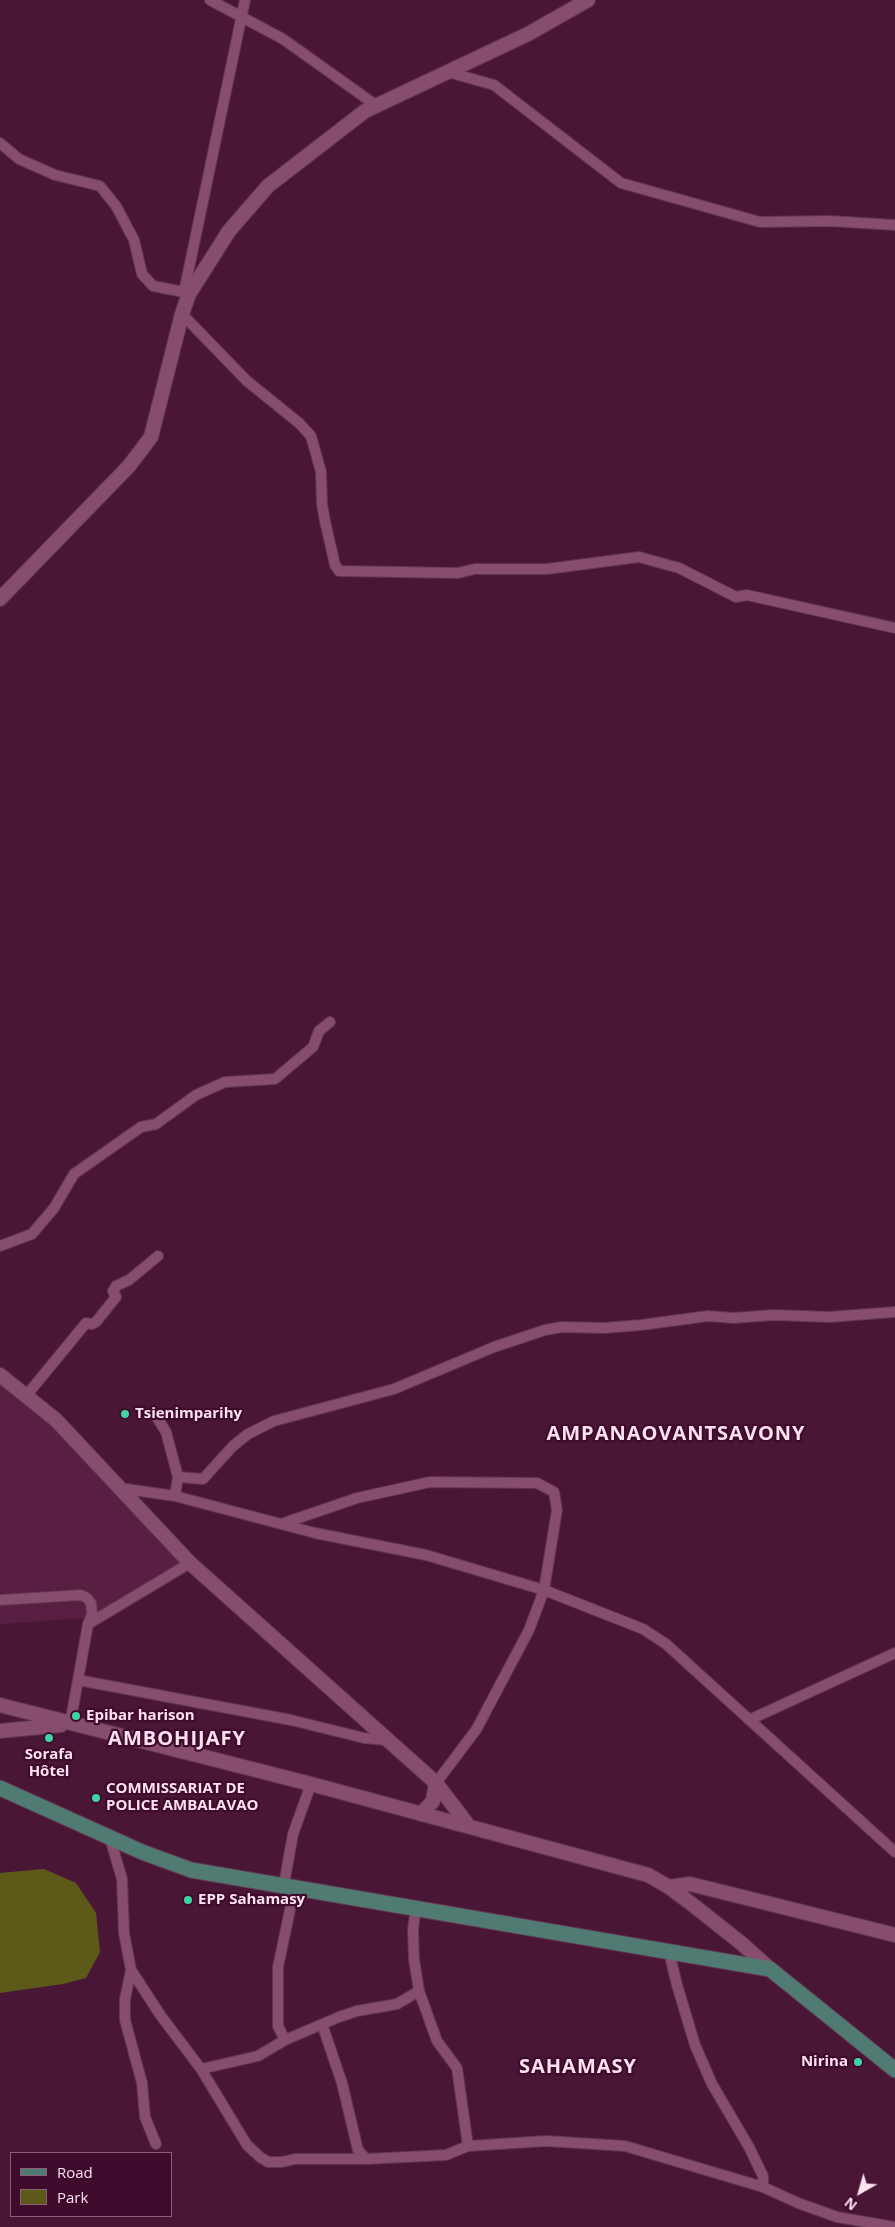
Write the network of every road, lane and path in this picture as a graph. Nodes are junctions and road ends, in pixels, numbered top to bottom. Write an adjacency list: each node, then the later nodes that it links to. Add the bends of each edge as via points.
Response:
1 (210, 0): 4 (street)
2 (245, 0): 4 (street)
3 (588, 0): 5 (street, via 528,34)
4 (241, 17): 6 (street, via 283,39); 9 (street)
5 (448, 72): 6 (street); 8 (street, via 494,85 621,184 760,222 830,221)
6 (377, 106): 9 (street, via 365,111 268,186 229,231)
7 (0, 143): 9 (street, via 19,159 55,175 100,186 116,206 134,240 142,274 153,286)
8 (895, 225)
9 (187, 293): 10 (street)
10 (182, 314): 11 (street, via 151,437 129,466); 12 (street, via 247,381 299,422 310,436 321,472 326,529 335,566 339,570 458,573 475,569 547,568 639,557 679,568 736,597 747,595)
11 (0, 599)
12 (895, 628)
13 (330, 1022): 14 (street, via 319,1031 313,1047 275,1079 226,1082 196,1095 156,1124 141,1127 74,1174 54,1208 32,1234)
14 (0, 1246)
15 (158, 1256): 18 (street, via 129,1280 116,1286 116,1297 96,1322 86,1323)
16 (895, 1312): 20 (street, via 829,1317 708,1316 640,1325 545,1330 494,1347 394,1389 274,1421 233,1446 203,1480)
17 (0, 1375): 18 (street)
18 (26, 1396): 21 (street, via 56,1420)
19 (156, 1416): 20 (street, via 166,1432)
20 (178, 1477): 22 (street)
21 (118, 1488): 22 (street); 24 (street)
22 (175, 1496): 23 (street)
23 (283, 1523): 25 (street, via 426,1555); 25 (street, via 357,1498 430,1482 537,1483 554,1492 557,1510)
24 (190, 1563): 27 (street); 34 (street)
25 (544, 1590): 31 (street, via 643,1629 666,1644); 35 (street, via 529,1630 497,1694 476,1730)
26 (0, 1600): 27 (street, via 81,1595 90,1603 92,1614)
27 (88, 1624): 29 (street)
28 (895, 1653): 31 (street)
29 (78, 1680): 32 (street); 34 (street)
30 (0, 1706): 32 (street)
31 (749, 1720): 41 (street)
32 (70, 1724): 33 (street); 36 (street)
33 (0, 1731)
34 (387, 1740): 35 (street)
35 (436, 1783): 38 (street, via 434,1801); 39 (street)
36 (311, 1784): 38 (street); 42 (street, via 293,1834)
37 (0, 1788): 40 (main road)
38 (421, 1814): 39 (street)
39 (468, 1825): 43 (street, via 648,1875)
40 (110, 1838): 42 (main road, via 191,1870); 50 (street, via 122,1879 124,1933)
41 (895, 1852)
42 (289, 1885): 44 (main road); 53 (street, via 278,1967 278,2026)
43 (670, 1887): 45 (street, via 690,1884); 46 (street)
44 (416, 1906): 47 (main road); 51 (street, via 414,1960)
45 (895, 1935)
46 (741, 1942): 48 (street); 49 (street)
47 (672, 1952): 48 (main road); 59 (street, via 677,1985 695,2045 712,2084 750,2147 763,2176)
48 (734, 1962): 49 (main road)
49 (770, 1969): 55 (main road)
50 (131, 1970): 54 (street); 56 (street, via 125,1999 125,2020 142,2083 145,2117)
51 (419, 1991): 52 (street, via 397,2004 357,2011); 57 (street, via 437,2040 457,2068)
52 (322, 2024): 53 (street); 58 (street, via 342,2083 358,2150)
53 (285, 2040): 54 (street, via 258,2056)
54 (201, 2069): 58 (street, via 247,2145 268,2162)
55 (895, 2070)
56 (156, 2144)
57 (468, 2146): 58 (street, via 446,2155); 59 (street, via 546,2140 625,2146)
58 (366, 2159)
59 (763, 2186): 60 (street, via 837,2217)
60 (895, 2227)

